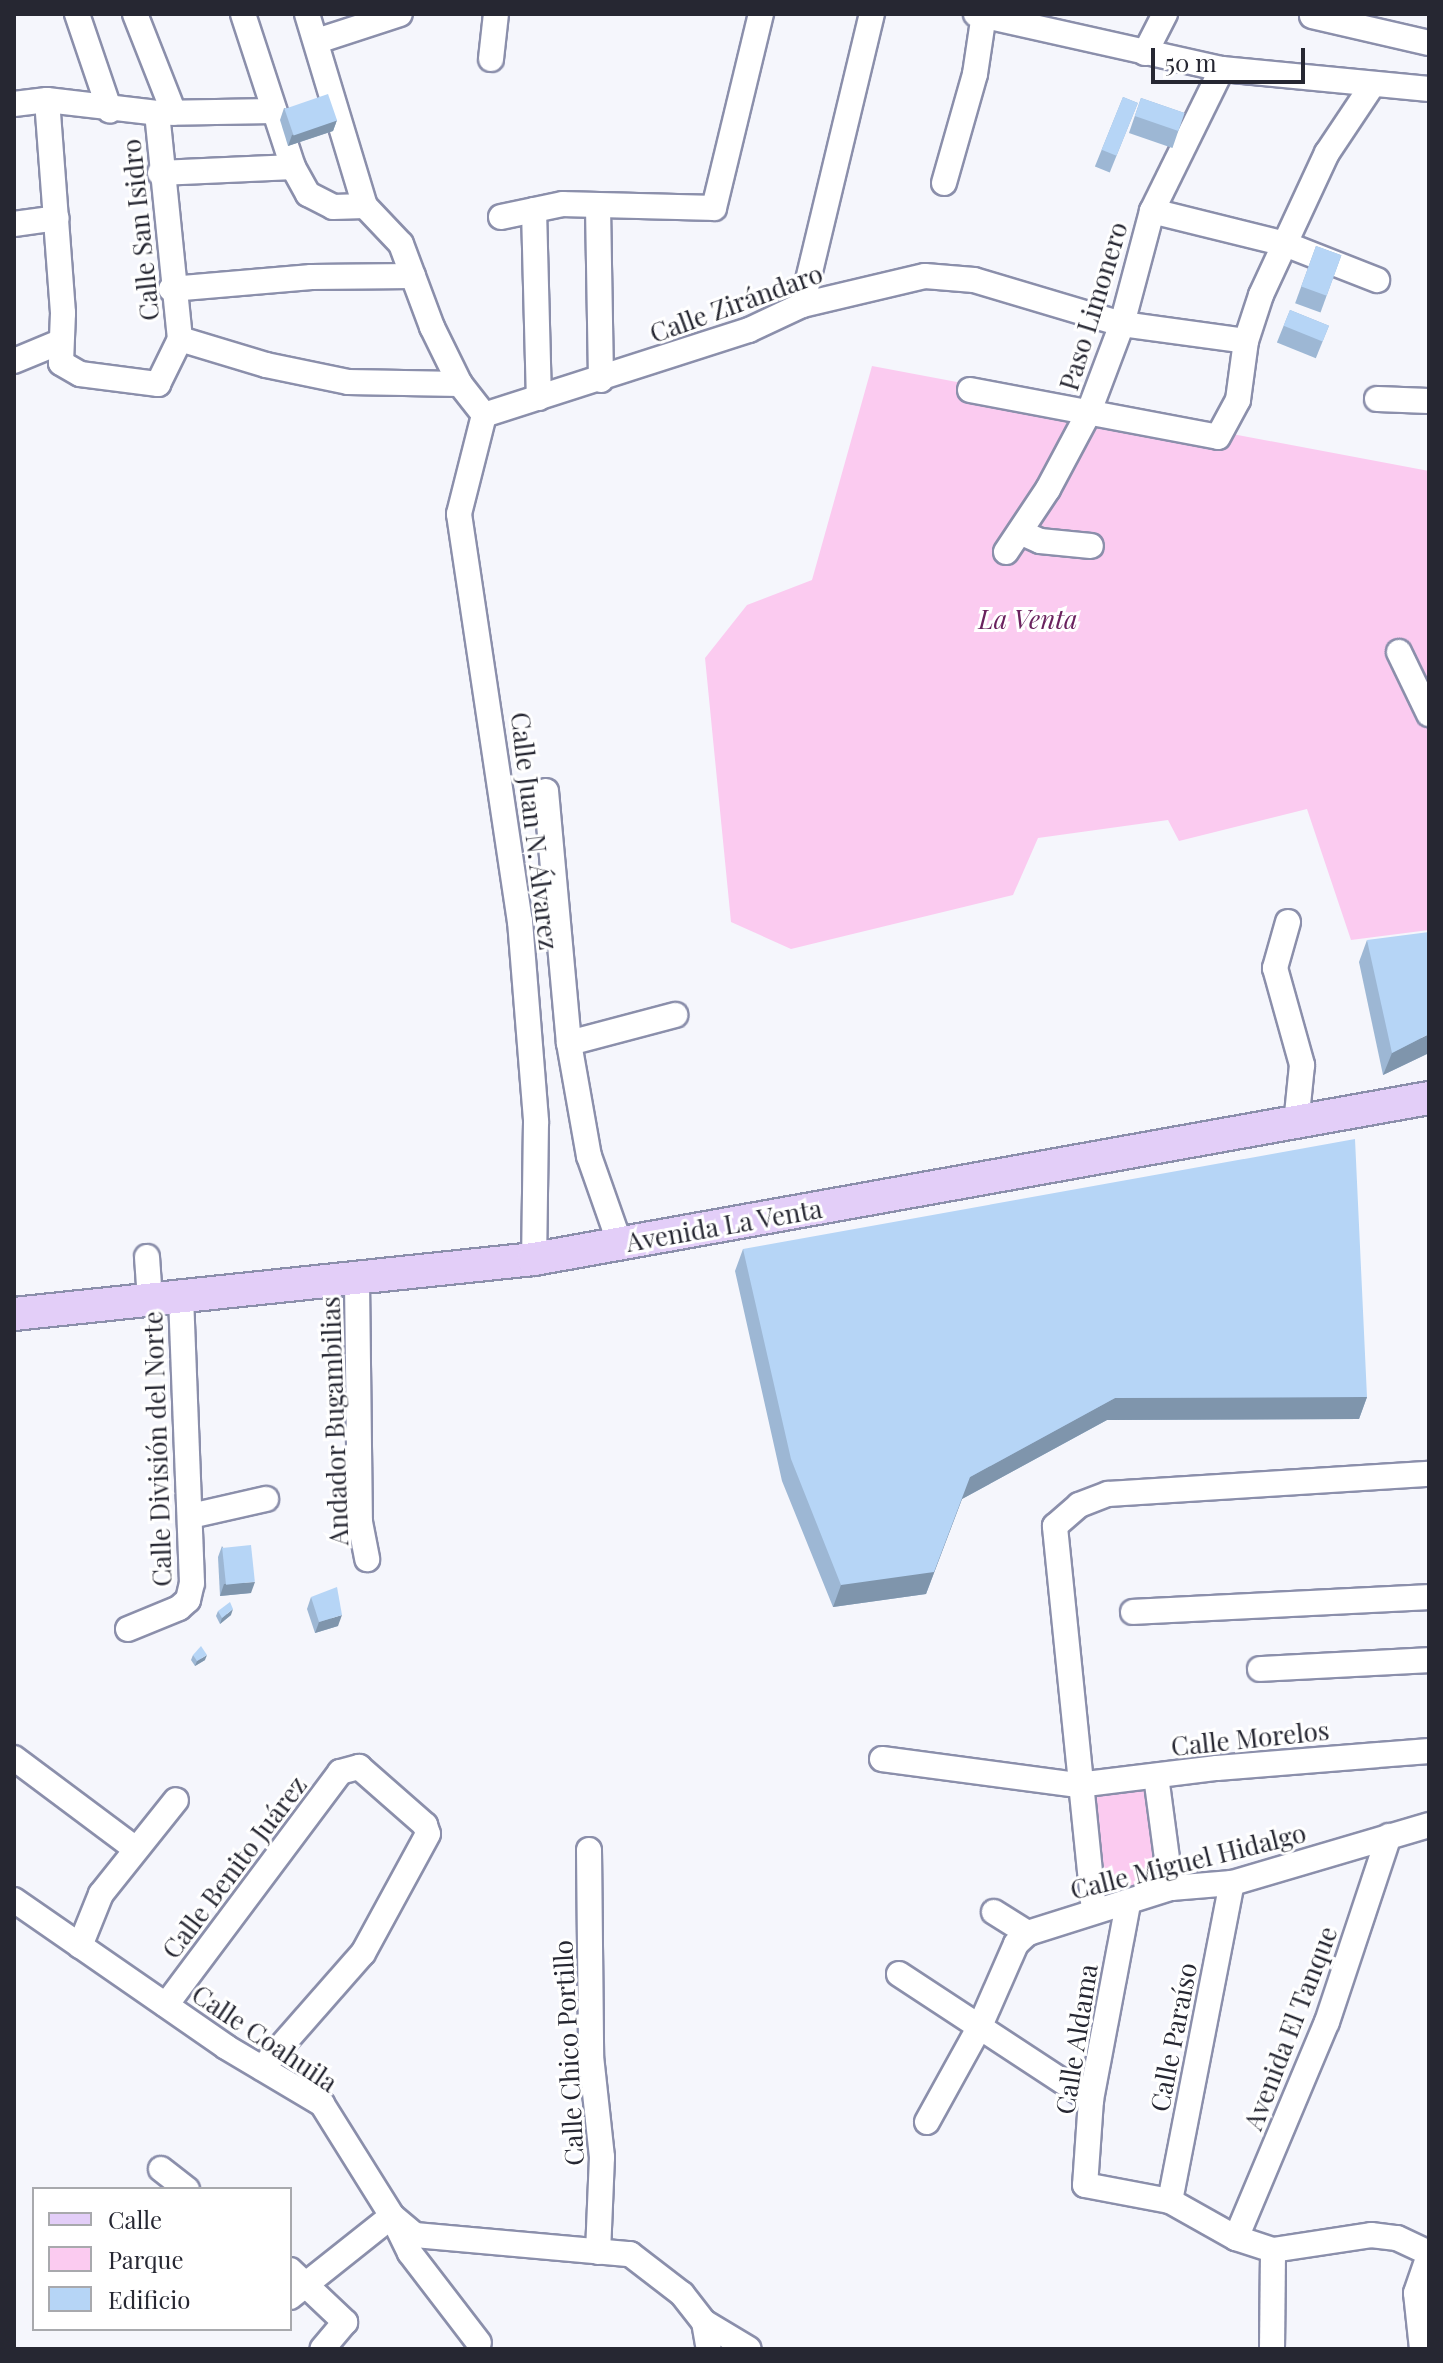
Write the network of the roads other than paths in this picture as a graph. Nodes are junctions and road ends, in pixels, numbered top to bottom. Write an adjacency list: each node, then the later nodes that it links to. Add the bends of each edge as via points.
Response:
1 (77, 14): 23 (street)
2 (135, 14): 25 (street, Calle San Isidro)
3 (243, 14): 24 (street)
4 (307, 14): 14 (street)
5 (400, 14): 14 (street)
6 (496, 14): 17 (street)
7 (761, 14): 30 (street, via 714,208)
8 (872, 14): 40 (street)
9 (976, 14): 10 (street)
10 (984, 14): 16 (street); 28 (street, via 975,74)
11 (1165, 14): 16 (street)
12 (1312, 16): 13 (street)
13 (1368, 22): 15 (street)
14 (317, 41): 29 (street)
15 (1429, 43)
16 (1145, 53): 18 (street)
17 (491, 59)
18 (1222, 69): 19 (street); 32 (street, Paso Limonero)
19 (1371, 87): 20 (street); 36 (street, via 1327,153)
20 (1429, 89)
21 (47, 100): 22 (street); 23 (street); 34 (street)
22 (14, 104)
23 (110, 111): 25 (street)
24 (274, 111): 25 (street); 26 (street)
25 (165, 113): 27 (street, Calle San Isidro)
26 (293, 167): 27 (street); 29 (street, via 308,194 333,207)
27 (160, 173): 39 (street, Calle San Isidro)
28 (944, 183)
29 (365, 206): 37 (street, via 393,233)
30 (598, 207): 31 (street, via 563,204); 46 (street)
31 (534, 210): 33 (street); 49 (street)
32 (1152, 211): 36 (street); 41 (street, Paso Limonero)
33 (501, 217)
34 (57, 218): 35 (street); 44 (street)
35 (14, 224)
36 (1285, 244): 38 (street); 43 (street)
37 (413, 276): 39 (street, via 311,277); 47 (street)
38 (1377, 280)
39 (171, 289): 42 (street, Calle San Isidro)
40 (802, 305): 41 (street, Calle Zirándaro, via 925,276 974,280); 46 (street, Calle Zirándaro, via 749,330)
41 (1122, 324): 43 (street, Calle Zirándaro); 52 (street, Paso Limonero)
42 (180, 339): 44 (street, Calle San Isidro, via 158,384 67,369 61,363); 47 (street, via 348,382)
43 (1246, 341): 52 (street, via 1238,400 1218,437)
44 (60, 342): 45 (street)
45 (14, 361)
46 (601, 380): 49 (street, Calle Zirándaro)
47 (460, 384): 53 (street)
48 (970, 390): 52 (street)
49 (539, 398): 53 (street, Calle Zirándaro)
50 (1377, 399): 51 (street)
51 (1429, 401)
52 (1088, 414): 54 (street, Paso Limonero, via 1013,542)
53 (484, 415): 65 (street, Calle Juan N. Álvarez, via 459,514 520,921 536,1122)
54 (1091, 546)
55 (1399, 652): 56 (street)
56 (1429, 714)
57 (546, 791): 60 (street)
58 (1288, 922): 62 (street, via 1275,968 1302,1065)
59 (675, 1015): 60 (street)
60 (569, 1043): 63 (street, via 589,1156)
61 (1429, 1098): 62 (main road, Avenida La Venta)
62 (1296, 1124): 63 (main road, Avenida La Venta)
63 (620, 1244): 65 (main road, Avenida La Venta)
64 (147, 1257): 67 (street, Calle División del Norte)
65 (534, 1259): 66 (main road, Avenida La Venta)
66 (357, 1282): 67 (main road, Avenida La Venta); 72 (street, Andador Bugambilias, via 360,1522)
67 (166, 1298): 68 (main road, Avenida La Venta); 71 (street, Calle División del Norte)
68 (14, 1314)
69 (1429, 1474): 82 (street, via 1108,1494 1060,1519 1055,1541)
70 (266, 1499): 71 (street)
71 (191, 1516): 75 (street, Calle División del Norte, via 188,1600)
72 (367, 1559)
73 (1429, 1597): 74 (street)
74 (1133, 1612)
75 (128, 1629)
76 (1429, 1660): 77 (street)
77 (1260, 1669)
78 (1429, 1751): 81 (street, Calle Morelos)
79 (14, 1758): 86 (street)
80 (882, 1759): 82 (street, Calle Morelos)
81 (1156, 1776): 82 (street, Calle Morelos); 89 (street)
82 (1078, 1785): 92 (street)
83 (176, 1800): 86 (street)
84 (1429, 1825): 85 (street, Calle Miguel Hidalgo)
85 (1389, 1836): 88 (street, Calle Miguel Hidalgo); 106 (street, Avenida El Tanque, via 1327,2022)
86 (133, 1847): 95 (street, via 101,1894)
87 (589, 1850): 108 (street, Calle Chico Portillo, via 591,2056 602,2157)
88 (1232, 1883): 89 (street, Calle Miguel Hidalgo); 104 (street, Calle Paraíso)
89 (1171, 1888): 91 (street, Calle Miguel Hidalgo)
90 (14, 1900): 95 (street, Calle Coahuila)
91 (1128, 1904): 92 (street, Calle Miguel Hidalgo); 100 (street, Calle Aldama)
92 (1094, 1911): 94 (street, Calle Miguel Hidalgo)
93 (994, 1912): 94 (street)
94 (1028, 1933): 98 (street, via 1016,1944)
95 (80, 1946): 97 (street, Calle Coahuila)
96 (899, 1974): 98 (street)
97 (166, 2005): 99 (street, Calle Coahuila); 99 (street, Calle Benito Juárez, via 340,1772 359,1767 425,1825 428,1834 363,1953)
98 (980, 2026): 100 (street); 101 (street)
99 (262, 2068): 105 (street, Calle Coahuila, via 322,2104)
100 (1091, 2100): 104 (street, Calle Aldama, via 1085,2185)
101 (927, 2122)
102 (161, 2169): 103 (street)
103 (184, 2187)
104 (1170, 2201): 106 (street)
105 (392, 2216): 108 (street, Calle Coahuila, via 415,2235); 110 (street); 112 (street, via 410,2253)
106 (1236, 2238): 107 (street)
107 (1273, 2250): 109 (street, via 1371,2235 1397,2238); 116 (street)
108 (598, 2252): 111 (street, Calle Coahuila, via 630,2254 650,2266)
109 (1429, 2254): 117 (street, via 1416,2293)
110 (295, 2285): 113 (street, via 345,2322)
111 (704, 2322): 114 (street); 115 (street, Calle Coahuila)
112 (479, 2343)
113 (322, 2349)
114 (709, 2349)
115 (749, 2349)
116 (1272, 2349)
117 (1422, 2349)

